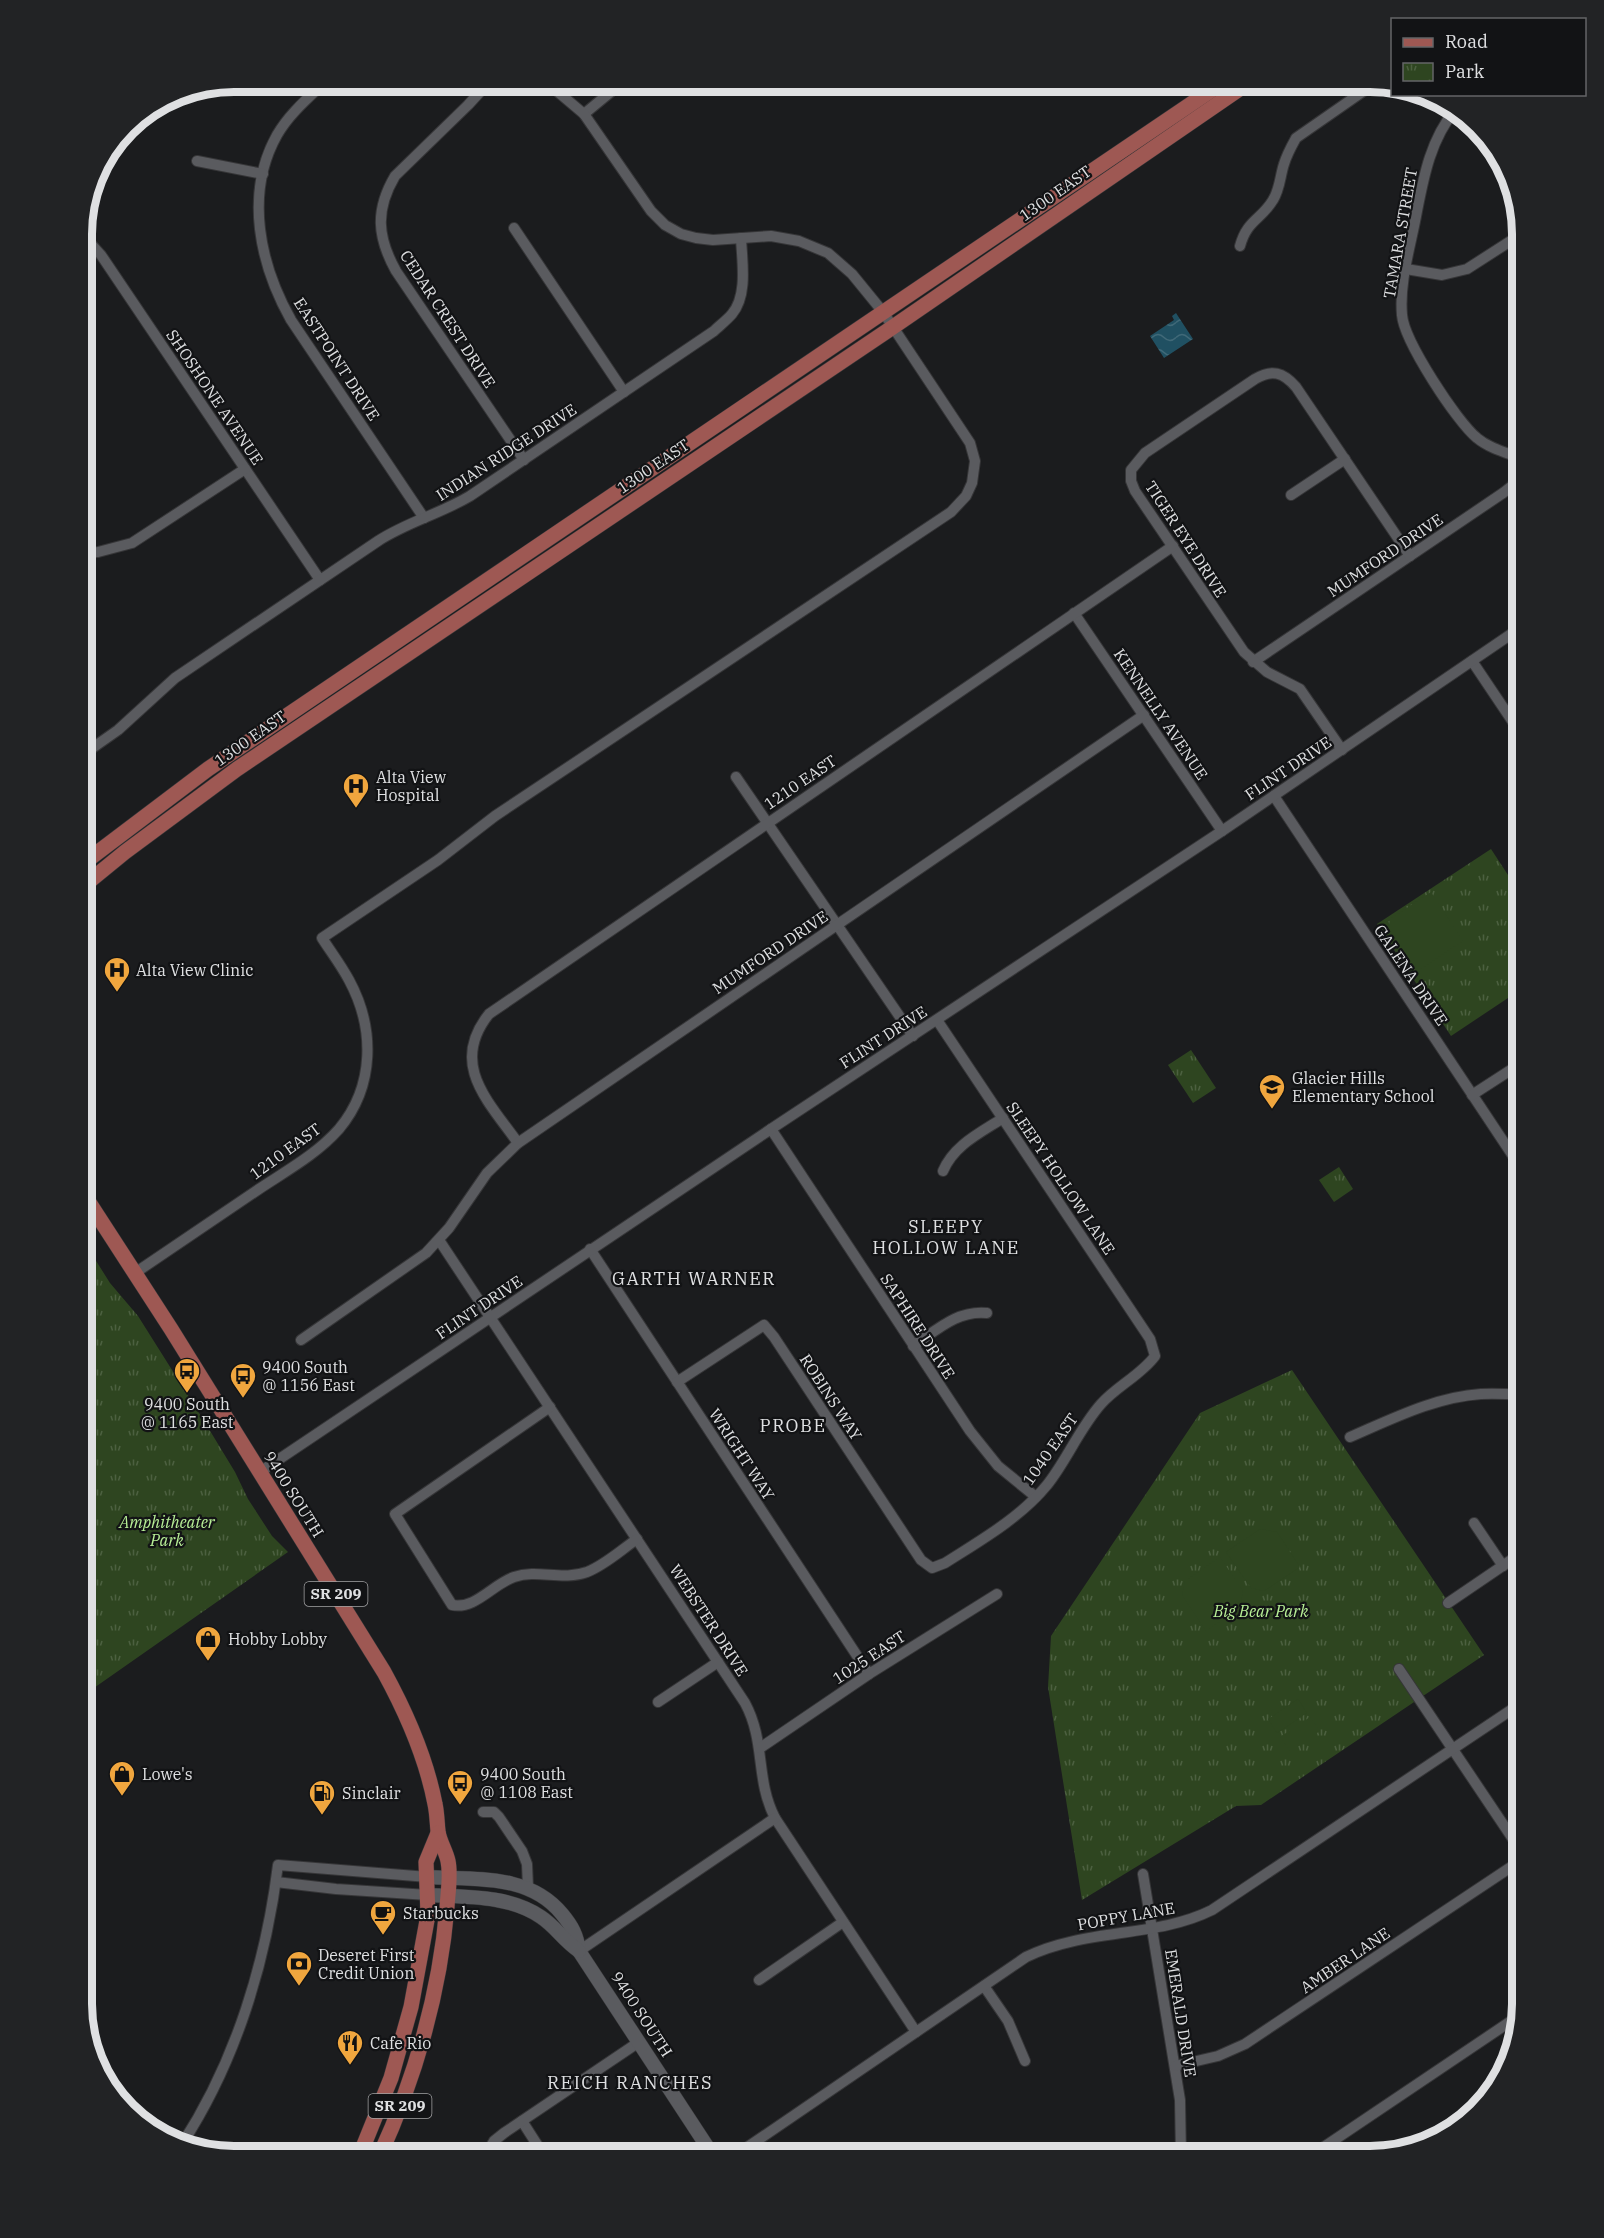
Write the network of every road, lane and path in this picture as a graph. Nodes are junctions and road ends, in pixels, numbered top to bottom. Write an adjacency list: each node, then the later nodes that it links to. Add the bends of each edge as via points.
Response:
1 (315, 92): 11 (street, EASTPOINT DRIVE, via 277,136)
2 (480, 92): 23 (street, CEDAR CREST DRIVE, via 395,176 387,189 380,222 387,255 396,271)
3 (557, 92): 8 (street)
4 (611, 92): 8 (street)
5 (1209, 92): 18 (main road, 1300 EAST)
6 (1235, 92): 19 (main road, 1300 EAST)
7 (1362, 92): 16 (street, via 1296,138 1288,150 1274,198 1250,223)
8 (584, 114): 13 (street, via 651,211 665,225 696,238)
9 (1451, 116): 17 (street, TAMARA STREET, via 1426,166)
10 (197, 161): 11 (street)
11 (263, 174): 27 (street, EASTPOINT DRIVE, via 263,250 279,297)
12 (514, 228): 20 (street)
13 (741, 238): 18 (street, via 780,237 819,249 845,267); 20 (street, INDIAN RIDGE DRIVE, via 743,276 733,313 714,331)
14 (1512, 240): 17 (street, via 1467,269 1442,275)
15 (92, 245): 24 (street, SHOSHONE AVENUE)
16 (1240, 246)
17 (1406, 270): 21 (street, TAMARA STREET, via 1402,318 1415,352 1468,430)
18 (883, 312): 19 (street); 44 (main road, 1300 EAST, via 208,769)
19 (893, 327): 45 (main road, 1300 EAST, via 237,769); 59 (street, 1210 EAST, via 970,443 974,476 962,502 495,816 438,860 322,938 352,986 368,1038 365,1079 352,1109 338,1130 308,1156)
20 (624, 392): 23 (street, INDIAN RIDGE DRIVE)
21 (1512, 456)
22 (1345, 459): 26 (street); 28 (street, TIGER EYE DRIVE, via 1287,377 1276,372 1264,374 1144,453 1131,470 1135,491); 30 (street)
23 (524, 460): 27 (street, INDIAN RIDGE DRIVE, via 456,504)
24 (245, 469): 29 (street, via 132,543); 31 (street, SHOSHONE AVENUE)
25 (1512, 486): 30 (street, MUMFORD DRIVE)
26 (1291, 495)
27 (424, 518): 31 (street, INDIAN RIDGE DRIVE, via 391,532)
28 (1173, 546): 32 (street, 1210 EAST); 35 (street, TIGER EYE DRIVE)
29 (92, 552)
30 (1410, 556): 35 (street, MUMFORD DRIVE)
31 (320, 580): 38 (street, INDIAN RIDGE DRIVE, via 163,687 118,730)
32 (1074, 613): 36 (street, KENNELLY AVENUE); 42 (street, 1210 EAST)
33 (1512, 634): 34 (street, FLINT DRIVE)
34 (1472, 661): 37 (street); 39 (street, FLINT DRIVE)
35 (1253, 662): 39 (street, TIGER EYE DRIVE, via 1300,689)
36 (1143, 715): 43 (street, KENNELLY AVENUE); 46 (street, MUMFORD DRIVE)
37 (1512, 721)
38 (92, 748)
39 (1342, 750): 41 (street, FLINT DRIVE)
40 (736, 777): 42 (street)
41 (1274, 796): 43 (street, FLINT DRIVE); 50 (street, GALENA DRIVE)
42 (767, 823): 46 (street); 53 (street, 1210 EAST, via 489,1014 480,1025 472,1063 476,1082)
43 (1222, 831): 47 (street, FLINT DRIVE)
44 (92, 857)
45 (92, 879)
46 (837, 925): 48 (street); 53 (street, MUMFORD DRIVE)
47 (938, 1020): 48 (street, FLINT DRIVE); 51 (street, SLEEPY HOLLOW LANE)
48 (913, 1036): 52 (street, FLINT DRIVE)
49 (1512, 1069): 50 (street)
50 (1473, 1095): 54 (street, GALENA DRIVE)
51 (1003, 1118): 55 (street, via 959,1147); 64 (street, SLEEPY HOLLOW LANE, via 1144,1329)
52 (771, 1129): 58 (street, FLINT DRIVE); 63 (street, SAPHIRE DRIVE)
53 (518, 1143): 57 (street, MUMFORD DRIVE, via 487,1173)
54 (1512, 1154)
55 (943, 1171)
56 (92, 1207): 59 (main road, 9400 SOUTH / SR 209)
57 (439, 1240): 61 (street, WEBSTER DRIVE); 62 (street, MUMFORD DRIVE, via 410,1265)
58 (590, 1250): 61 (street, FLINT DRIVE); 65 (street, WRIGHT WAY)
59 (135, 1274): 69 (main road, 9400 SOUTH / SR 209)
60 (987, 1312): 63 (street, via 960,1315)
61 (490, 1317): 67 (street, WEBSTER DRIVE); 69 (street, FLINT DRIVE)
62 (302, 1340)
63 (913, 1346): 70 (street, SAPHIRE DRIVE, via 983,1450)
64 (1155, 1356): 70 (street, 1040 EAST, via 1101,1404)
65 (677, 1382): 75 (street, ROBINS WAY, via 764,1325 921,1560); 80 (street, WRIGHT WAY)
66 (1512, 1395): 68 (street, via 1481,1394 1440,1402)
67 (550, 1407): 72 (street, WEBSTER DRIVE); 72 (street, via 395,1514 452,1605 467,1605 520,1575 567,1577 588,1572)
68 (1350, 1437)
69 (260, 1472): 87 (main road, 9400 SOUTH / SR 209, via 402,1704 428,1772)
70 (1036, 1497): 75 (street, 1040 EAST, via 998,1528)
71 (1474, 1523): 74 (street)
72 (637, 1539): 78 (street, WEBSTER DRIVE)
73 (1512, 1560): 74 (street)
74 (1503, 1566): 77 (street)
75 (932, 1568)
76 (997, 1594): 80 (street, 1025 EAST)
77 (1448, 1603)
78 (718, 1662): 81 (street); 83 (street, WEBSTER DRIVE, via 752,1717)
79 (1399, 1669): 84 (street)
80 (869, 1674): 83 (street, 1025 EAST)
81 (658, 1702)
82 (1512, 1709): 84 (street, POPPY LANE)
83 (760, 1748): 86 (street, WEBSTER DRIVE, via 766,1802)
84 (1453, 1749): 88 (street); 98 (street, POPPY LANE, via 1212,1910)
85 (483, 1812): 94 (street, via 500,1817 522,1851)
86 (775, 1818): 97 (street, WEBSTER DRIVE); 99 (street)
87 (438, 1833): 91 (main road, 9400 SOUTH / SR 209, via 426,1862); 92 (main road, 9400 SOUTH / SR 209, via 448,1861)
88 (1512, 1840)
89 (1512, 1864): 106 (street, AMBER LANE, via 1245,2044 1218,2056)
90 (1143, 1874): 98 (street, EMERALD DRIVE)
91 (428, 1877): 92 (main road, 9400 SOUTH); 93 (street, via 278,1865); 95 (main road, SR 209)
92 (448, 1878): 94 (main road, 9400 SOUTH, via 502,1881); 96 (main road, SR 209)
93 (276, 1882): 95 (street); 108 (street, via 249,1999 217,2079)
94 (528, 1887): 99 (main road, 9400 SOUTH, via 559,1910 576,1934)
95 (428, 1895): 96 (main road, 9400 SOUTH); 109 (main road, SR 209, via 425,1939 405,2031)
96 (448, 1896): 99 (main road, 9400 SOUTH, via 520,1906 545,1920); 110 (main road, SR 209, via 440,1962 427,2019)
97 (843, 1922): 100 (street); 103 (street, WEBSTER DRIVE)
98 (1152, 1927): 101 (street, POPPY LANE, via 1053,1946 1026,1957); 106 (street, EMERALD DRIVE)
99 (579, 1951): 104 (main road, 9400 SOUTH)
100 (759, 1980)
101 (984, 1986): 103 (street, POPPY LANE); 105 (street, via 1008,2021)
102 (1511, 2021): 116 (street)
103 (916, 2032): 114 (street, POPPY LANE)
104 (639, 2042): 107 (street); 113 (main road, 9400 SOUTH)
105 (1025, 2061)
106 (1175, 2066): 115 (street, EMERALD DRIVE)
107 (522, 2121): 111 (street); 112 (street)
108 (185, 2138)
109 (363, 2146)
110 (383, 2146)
111 (491, 2146)
112 (538, 2146)
113 (707, 2146)
114 (749, 2146)
115 (1181, 2146)
116 (1325, 2146)

